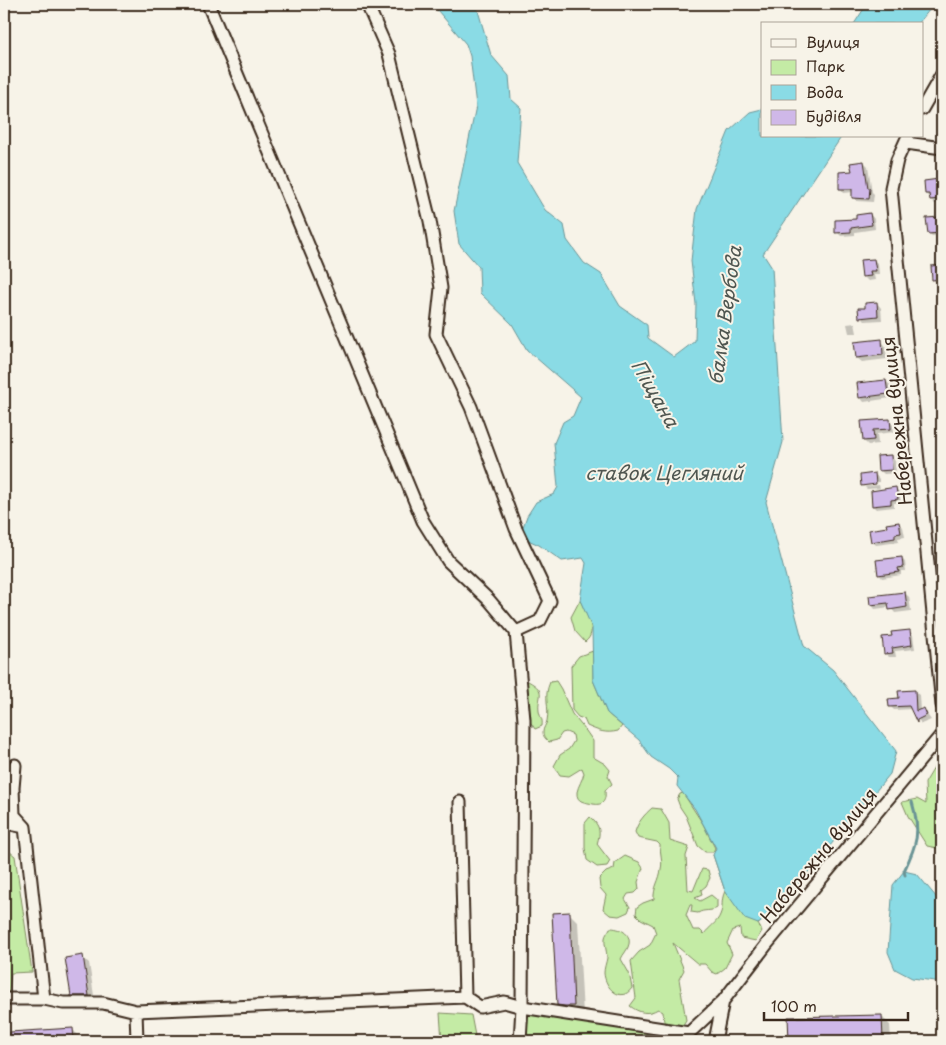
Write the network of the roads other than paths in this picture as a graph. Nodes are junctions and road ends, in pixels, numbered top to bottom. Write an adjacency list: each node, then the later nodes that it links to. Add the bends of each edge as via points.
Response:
1 (208, 4): 7 (street, via 423,522 448,561 489,600)
2 (367, 4): 7 (street, via 390,54 430,222 441,288 436,334 471,407 516,529 550,601 540,621)
3 (942, 74): 4 (street)
4 (924, 106)
5 (907, 140): 6 (street); 8 (street, Набережна вулиця, via 897,160 891,188)
6 (942, 148)
7 (516, 632): 18 (street, via 524,720)
8 (942, 705)
9 (942, 734): 17 (street, Набережна вулиця)
10 (15, 765): 13 (street, via 14,814)
11 (460, 802): 14 (street)
12 (4, 824): 13 (street)
13 (25, 827): 16 (street)
14 (465, 997): 18 (street, via 480,1007 504,1002); 19 (street)
15 (4, 999): 16 (street)
16 (44, 999): 19 (street, via 63,1003 103,1003)
17 (723, 1000): 20 (street, Набережна вулиця); 24 (street)
18 (522, 1007): 20 (street); 22 (street)
19 (136, 1011): 21 (street)
20 (689, 1033): 23 (street)
21 (137, 1041)
22 (520, 1041)
23 (670, 1041)
24 (715, 1041)

